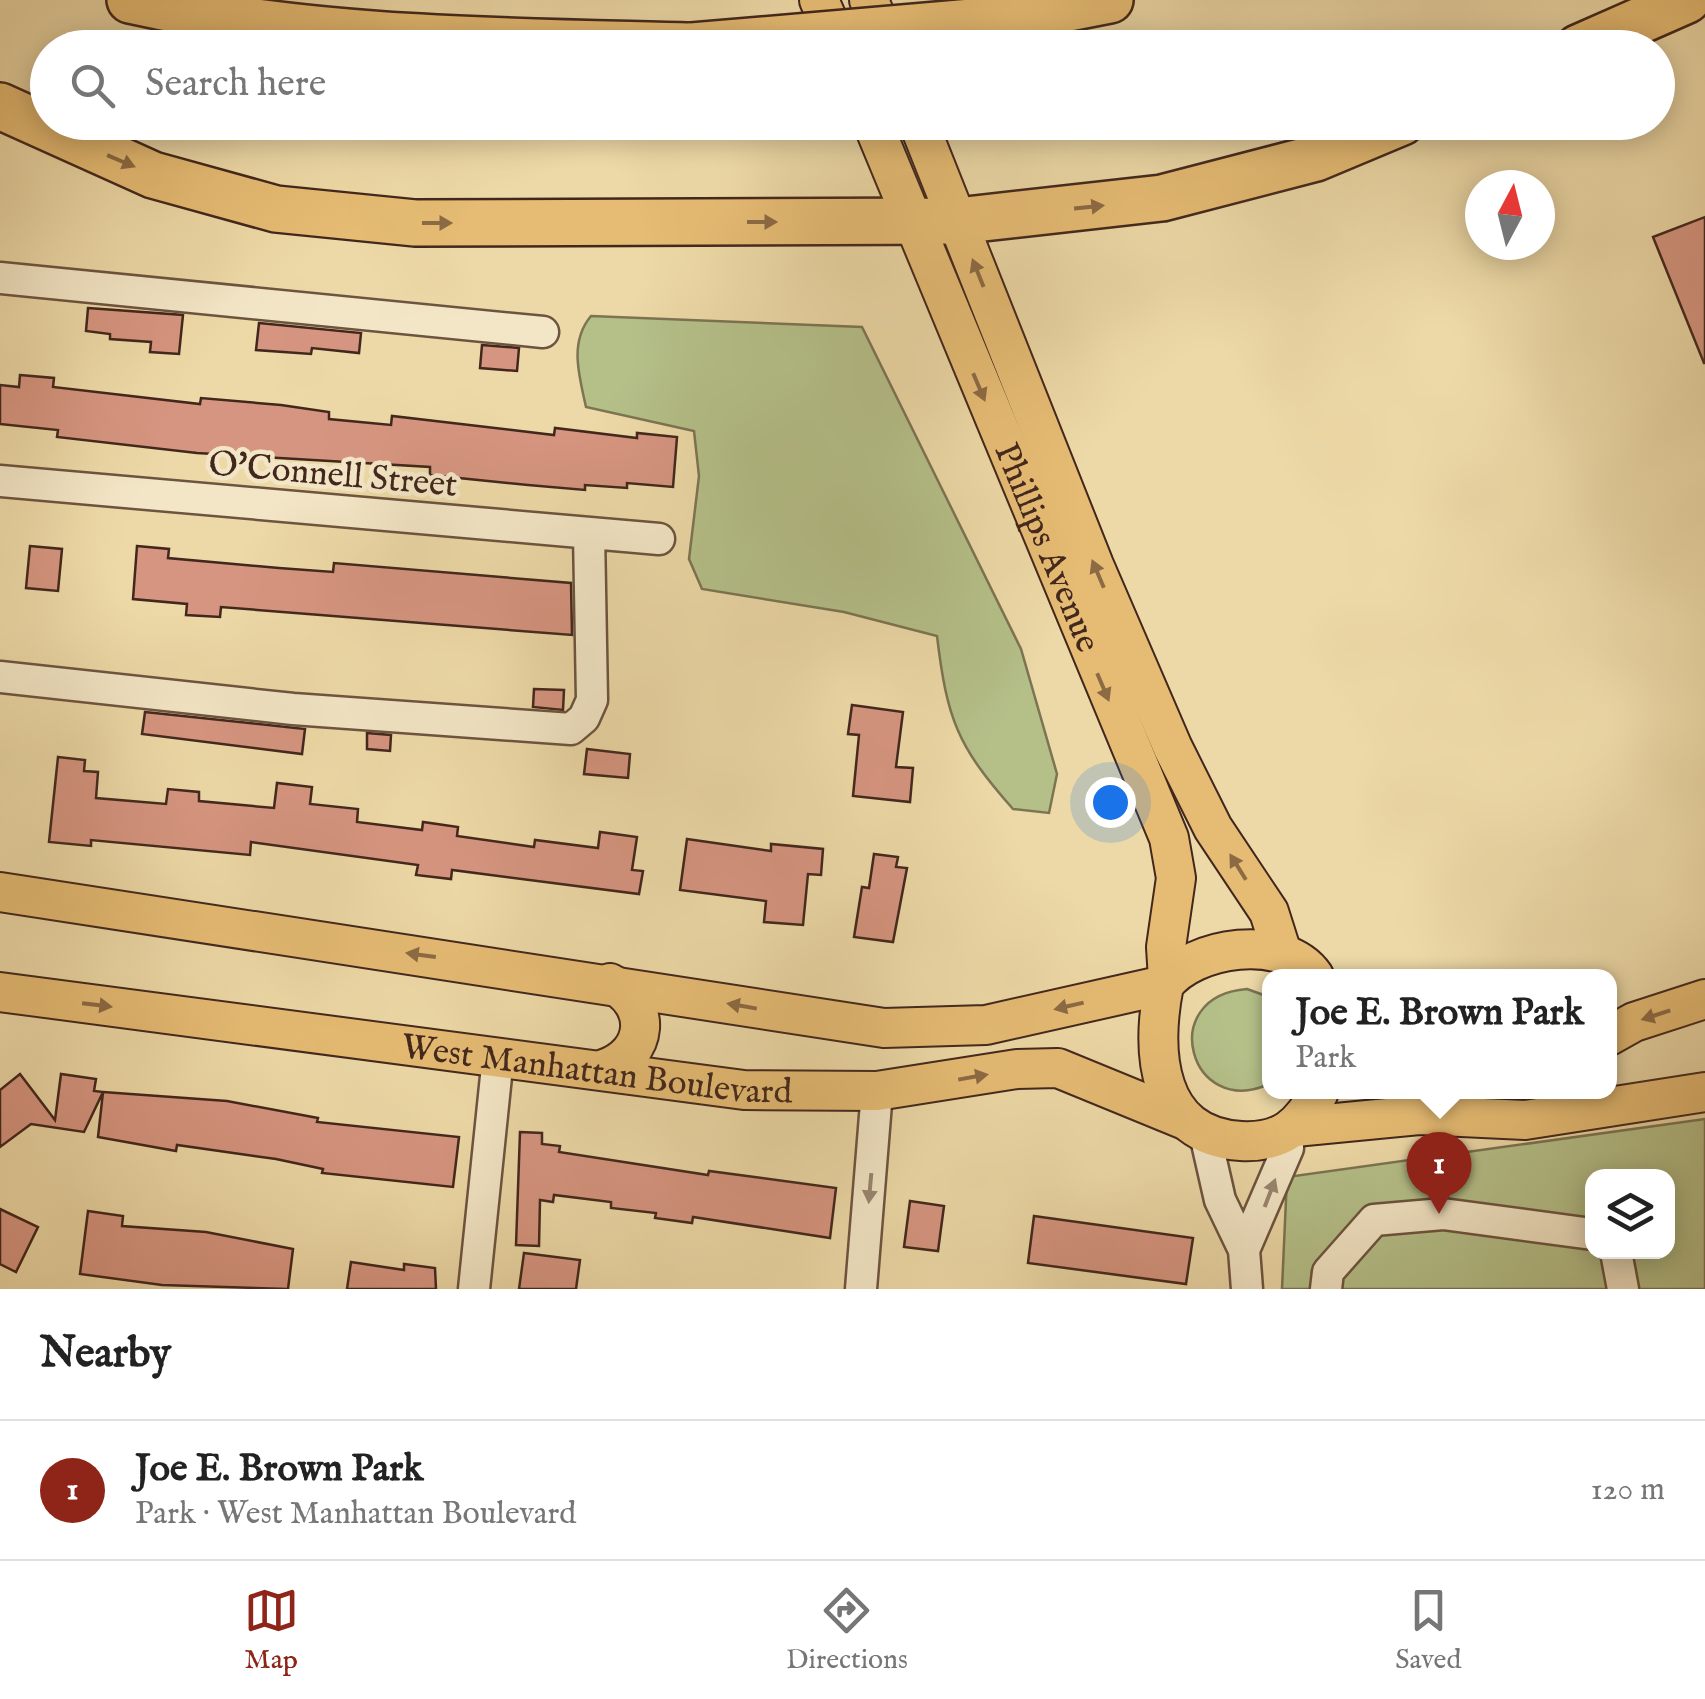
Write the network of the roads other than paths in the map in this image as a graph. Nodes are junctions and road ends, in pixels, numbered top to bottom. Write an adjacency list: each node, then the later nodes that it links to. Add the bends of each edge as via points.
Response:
1 (130, 0): 6 (highway)
2 (819, 0): 7 (main road)
3 (869, 0): 9 (main road)
4 (1110, 0): 8 (highway, bridge, via 1018,18)
5 (1687, 0): 10 (highway)
6 (356, 30)
7 (832, 30)
8 (878, 30)
9 (881, 30)
10 (1619, 30)
11 (0, 106): 12 (highway, one-way to 12)
12 (30, 119)
13 (76, 140): 17 (highway, one-way to 17, via 154,175 276,209 415,223)
14 (879, 140): 17 (main road, Phillips Avenue)
15 (925, 140): 18 (main road)
16 (1359, 140): 18 (highway, one-way to 16, via 1162,198 1316,158)
17 (910, 221): 18 (highway); 28 (main road, Phillips Avenue, one-way to 28, via 1169,838 1176,878)
18 (957, 221): 26 (main road, one-way to 18, via 1213,828 1174,748)
19 (0, 278): 20 (street)
20 (543, 332)
21 (0, 481): 22 (street, O'Connell Street)
22 (589, 533): 23 (street, O'Connell Street); 24 (street, via 592,700 571,729 293,709)
23 (660, 539)
24 (0, 677)
25 (0, 892): 27 (main road, West Manhattan Boulevard, one-way to 25)
26 (1308, 969): 28 (main road, West Manhattan Boulevard, via 1247,950 1215,954)
27 (610, 982): 28 (main road, West Manhattan Boulevard, one-way to 27, via 986,1025 884,1028); 33 (main road, via 634,1000 642,1028 630,1055)
28 (1166, 982): 37 (main road, Phillips Avenue, via 1156,1040 1160,1066)
29 (0, 992): 32 (main road, West Manhattan Boulevard, one-way to 32)
30 (1705, 999): 31 (main road, one-way to 31)
31 (1617, 1032)
32 (498, 1057): 33 (main road, West Manhattan Boulevard); 42 (street)
33 (604, 1069): 34 (main road, West Manhattan Boulevard, via 744,1090)
34 (877, 1091): 37 (main road, West Manhattan Boulevard, one-way to 37, via 1058,1068); 43 (street, one-way to 43)
35 (1705, 1092): 38 (main road, via 1525,1120 1418,1115)
36 (1315, 1099): 38 (main road)
37 (1195, 1127): 38 (main road, West Manhattan Boulevard, via 1249,1141); 40 (street)
38 (1292, 1130): 40 (street, one-way to 38)
39 (1585, 1233): 45 (street, via 1442,1214 1374,1220 1328,1272)
40 (1244, 1250): 44 (street)
41 (1617, 1259): 46 (street)
42 (474, 1289)
43 (861, 1289)
44 (1247, 1289)
45 (1326, 1289)
46 (1623, 1289)

